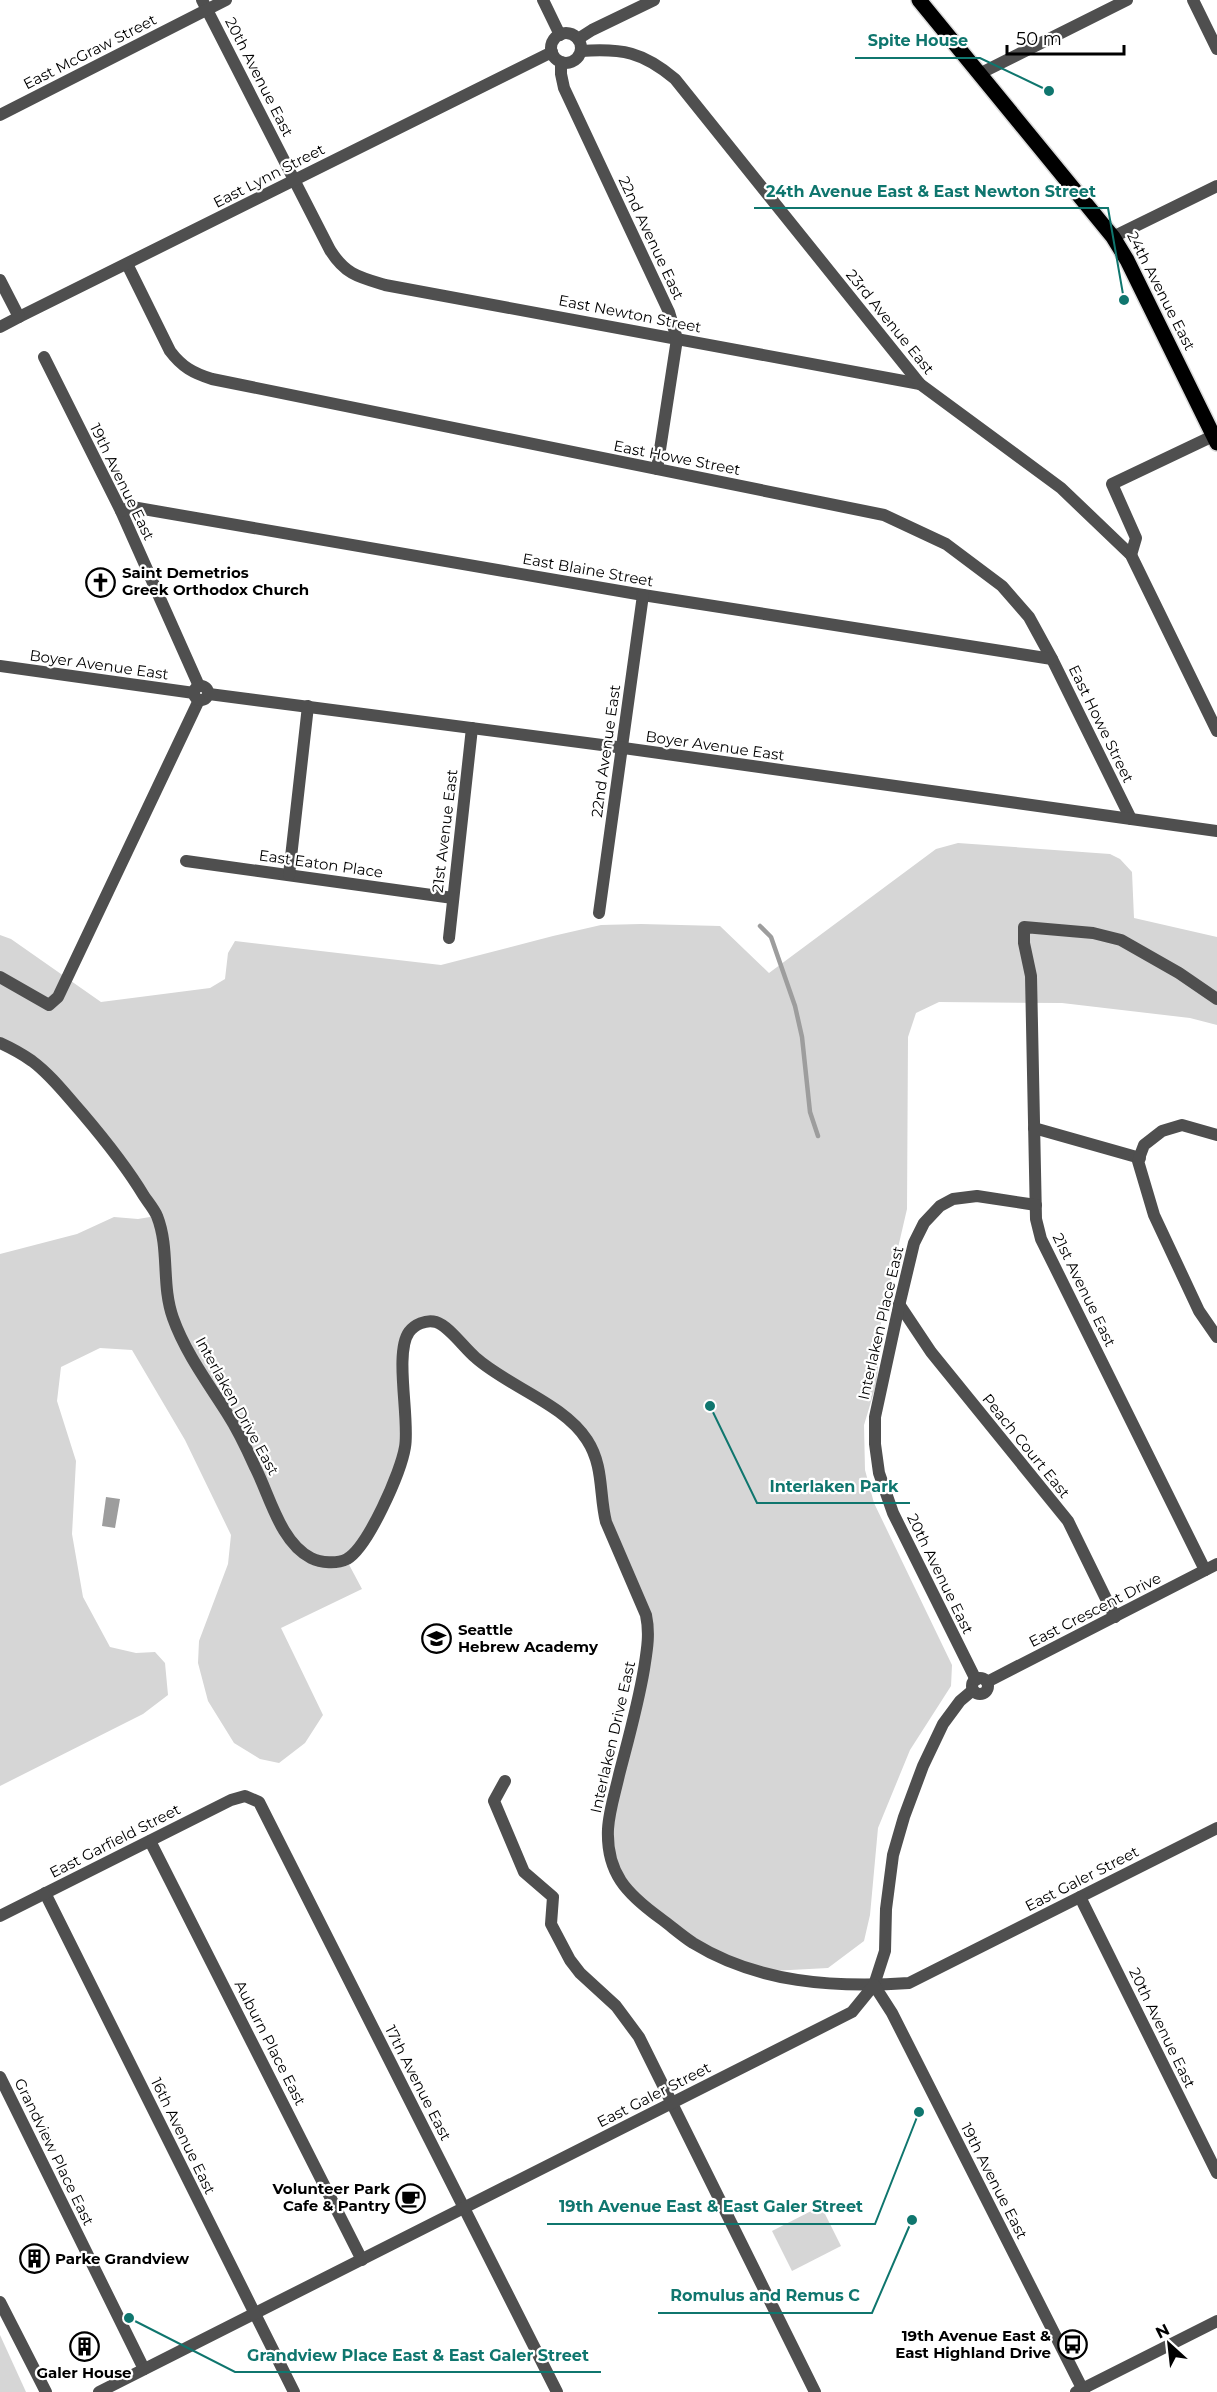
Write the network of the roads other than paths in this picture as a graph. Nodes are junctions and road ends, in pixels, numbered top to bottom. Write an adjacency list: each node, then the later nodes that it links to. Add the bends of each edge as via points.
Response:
1 (226, 0): 7 (street, East McGraw Street)
2 (543, 0): 8 (street)
3 (654, 0): 9 (street, via 592,30)
4 (919, 0): 13 (main road, 24th Avenue East)
5 (1127, 0): 13 (street)
6 (1194, 0): 10 (street)
7 (205, 5): 14 (street, East McGraw Street); 15 (street, 20th Avenue East)
8 (560, 34): 9 (street, via 568,33); 11 (street, via 552,42)
9 (579, 45): 12 (street, via 575,60); 25 (street, 23rd Avenue East, via 641,56 675,79)
10 (1217, 49)
11 (552, 52): 12 (street); 15 (street, East Lynn Street)
12 (561, 62): 23 (street, 22nd Avenue East, via 564,88 669,312)
13 (979, 74): 17 (main road, 24th Avenue East)
14 (0, 115)
15 (294, 179): 18 (street, East Lynn Street); 19 (street, 20th Avenue East)
16 (1217, 186): 17 (street)
17 (1113, 237): 26 (main road, 24th Avenue East)
18 (127, 264): 21 (street, East Lynn Street); 27 (street, East Howe Street, via 170,351 193,373)
19 (339, 264): 23 (street, East Newton Street, via 354,276 385,285)
20 (0, 280): 21 (street)
21 (19, 318): 22 (street, East Lynn Street)
22 (0, 327)
23 (677, 339): 25 (street, East Newton Street); 27 (street, 22nd Avenue East)
24 (44, 357): 28 (street, 19th Avenue East)
25 (920, 384): 29 (street, 23rd Avenue East, via 1061,488)
26 (1215, 439): 29 (street, via 1112,484 1136,538)
27 (657, 469): 31 (street, East Howe Street, via 884,515 946,544 1002,586 1029,617)
28 (121, 511): 30 (street, East Blaine Street, via 132,507); 33 (street, 19th Avenue East)
29 (1131, 555): 36 (street, 23rd Avenue East)
30 (644, 595): 31 (street, East Blaine Street); 37 (street, 22nd Avenue East)
31 (1052, 659): 38 (street, East Howe Street)
32 (0, 666): 33 (street, Boyer Avenue East)
33 (200, 693): 34 (street, Boyer Avenue East); 45 (street, via 58,997 50,1005)
34 (308, 706): 35 (street, Boyer Avenue East); 41 (street)
35 (472, 728): 37 (street, Boyer Avenue East); 42 (street, 21st Avenue East)
36 (1217, 731)
37 (621, 748): 38 (street, Boyer Avenue East); 43 (street, 22nd Avenue East)
38 (1131, 819): 39 (street, Boyer Avenue East)
39 (1217, 831)
40 (186, 861): 41 (street, East Eaton Place)
41 (289, 875): 42 (street, East Eaton Place)
42 (453, 898): 44 (street, 21st Avenue East)
43 (599, 912)
44 (449, 938)
45 (0, 977)
46 (1217, 999): 48 (street, 21st Avenue East, via 1121,940 1092,933 1024,927 1031,976)
47 (0, 1043): 65 (street, Interlaken Drive East, via 33,1062 56,1083 124,1163 157,1216 173,1319 250,1455 275,1512 300,1551 314,1560 331,1563 346,1559 370,1531 405,1446 403,1360 409,1332 417,1325 437,1322 502,1379 573,1424 597,1459 606,1522 649,1628 640,1696 608,1829 613,1866 621,1883 635,1900 692,1942 744,1967 791,1980)
48 (1034, 1128): 50 (street); 51 (street, 21st Avenue East)
49 (1217, 1135): 50 (street, via 1182,1125 1162,1131 1144,1144)
50 (1140, 1158): 53 (street, via 1154,1215 1199,1311)
51 (1036, 1205): 52 (street, Interlaken Place East, via 977,1196 953,1199 940,1206 924,1223 914,1243); 55 (street, 21st Avenue East, via 1041,1239)
52 (899, 1304): 54 (street, Interlaken Place East, via 875,1417); 56 (street, Peach Court East, via 931,1352 1068,1521)
53 (1217, 1337)
54 (875, 1444): 57 (street, 20th Avenue East, via 879,1473 893,1513)
55 (1211, 1567): 56 (street, East Crescent Drive)
56 (1115, 1617): 57 (street, East Crescent Drive)
57 (978, 1684): 65 (street, East Crescent Drive, via 943,1724 904,1817 893,1855 885,1951)
58 (505, 1781): 67 (street, via 494,1801 524,1872 554,1897 551,1924 556,1935 580,1973 628,2020)
59 (245, 1796): 61 (street, East Garfield Street); 69 (street, 17th Avenue East, via 263,1808)
60 (1217, 1828): 63 (street, East Galer Street)
61 (150, 1840): 62 (street, East Garfield Street); 70 (street, Auburn Place East)
62 (45, 1893): 64 (street, East Garfield Street); 72 (street, 16th Avenue East)
63 (1080, 1897): 65 (street, East Galer Street, via 909,1983); 68 (street, 20th Avenue East)
64 (0, 1916)
65 (874, 1985): 67 (street, East Galer Street, via 852,2012); 75 (street, 19th Avenue East, via 892,2013)
66 (0, 2077): 74 (street, Grandview Place East)
67 (673, 2102): 69 (street, East Galer Street); 80 (street)
68 (1217, 2173)
69 (464, 2208): 70 (street, East Galer Street); 79 (street, 17th Avenue East)
70 (362, 2259): 72 (street, East Galer Street)
71 (0, 2302): 76 (street)
72 (254, 2314): 74 (street, East Galer Street); 78 (street, 16th Avenue East)
73 (1217, 2321): 75 (street)
74 (144, 2369): 77 (street, East Galer Street)
75 (1081, 2391)
76 (46, 2392)
77 (99, 2392)
78 (294, 2392)
79 (557, 2392)
80 (815, 2392)

